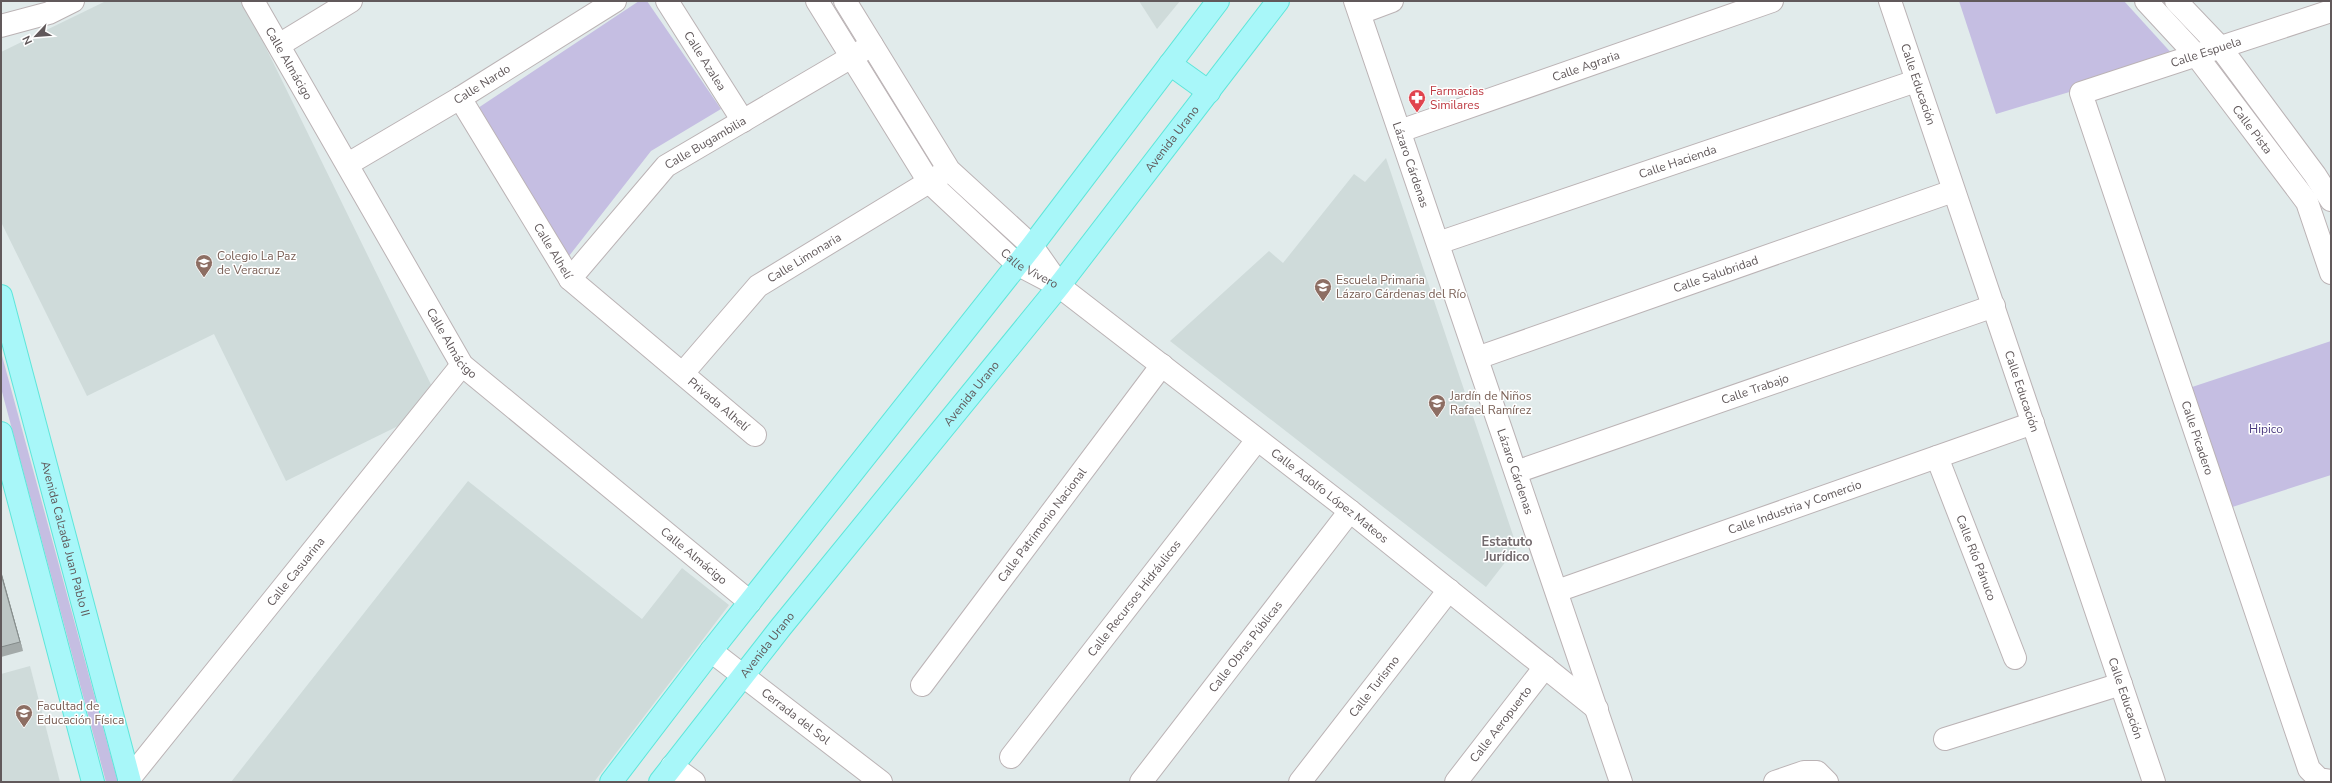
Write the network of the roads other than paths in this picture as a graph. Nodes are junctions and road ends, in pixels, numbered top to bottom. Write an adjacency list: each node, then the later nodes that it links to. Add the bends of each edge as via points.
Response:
1 (74, 1): 17 (street, via 49,12)
2 (253, 1): 18 (street, Calle Almácigo)
3 (351, 1): 18 (street)
4 (615, 1): 27 (street, Calle Nardo)
5 (666, 1): 28 (street, Calle Azalea)
6 (817, 1): 22 (street, Calle Vivero)
7 (845, 1): 19 (street, Calle Vivero)
8 (1218, 1): 23 (main road)
9 (1278, 1): 25 (main road, Avenida Urano)
10 (1392, 1): 15 (street)
11 (1772, 1): 29 (street, Calle Agraria)
12 (1890, 1): 24 (street, Calle Educación)
13 (2146, 1): 21 (street, Calle Pista)
14 (2176, 1): 20 (street, Calle Pista)
15 (1357, 7): 29 (street, Lázaro Cárdenas)
16 (2331, 11): 20 (street, Calle Espuela)
17 (1, 26)
18 (279, 45): 30 (street, Calle Almácigo)
19 (872, 45): 22 (street, Calle Bugambilia); 31 (street, Calle Vivero)
20 (2220, 47): 21 (street, Calle Espuela); 34 (street, Calle Pista)
21 (2196, 55): 26 (street, Calle Espuela); 35 (street, Calle Pista)
22 (852, 57): 28 (street, Calle Bugambilia); 32 (street, Calle Vivero)
23 (1170, 64): 25 (main road); 37 (main road)
24 (1916, 81): 33 (street, Calle Educación); 36 (street, Calle Hacienda)
25 (1209, 92): 41 (main road, Avenida Urano)
26 (2081, 93): 70 (street, Calle Picadero, via 2309,769)
27 (460, 98): 30 (street, Calle Nardo); 40 (street, Calle Alhelí)
28 (742, 121): 40 (street, Calle Bugambilia, via 666,166)
29 (1400, 131): 36 (street, Lázaro Cárdenas)
30 (348, 164): 45 (street, Calle Almácigo)
31 (949, 170): 32 (street, Calle Limonaria); 37 (street, Calle Vivero)
32 (929, 182): 38 (street, Calle Vivero); 47 (street, Calle Limonaria, via 758,286)
33 (1953, 191): 43 (street, Calle Educación); 44 (street, Calle Salubridad)
34 (2331, 197): 35 (street)
35 (2307, 202): 39 (street, Calle Pista)
36 (1438, 243): 44 (street, Lázaro Cárdenas)
37 (1032, 246): 38 (main road); 41 (street, Calle Vivero)
38 (1017, 264): 41 (street, Calle Vivero); 57 (main road)
39 (2331, 274)
40 (570, 279): 47 (street, Calle Alhelí)
41 (1060, 286): 46 (street, Calle Adolfo López Mateos); 61 (main road, Avenida Urano)
42 (1, 296): 69 (main road, Avenida Calzada Juan Pablo II)
43 (1994, 306): 48 (street, Calle Educación); 53 (street, Calle Trabajo)
44 (1478, 358): 53 (street, Lázaro Cárdenas)
45 (462, 365): 57 (street, Calle Almácigo); 69 (street, Calle Casuarina)
46 (1162, 365): 51 (street, Calle Adolfo López Mateos); 63 (street, Calle Patrimonio Nacional)
47 (683, 373): 50 (street, Privada Alhelí)
48 (2032, 423): 52 (street, Calle Industria y Comercio); 62 (street, Calle Educación)
49 (1, 433): 71 (main road)
50 (755, 434)
51 (1256, 440): 54 (street, Calle Adolfo López Mateos); 66 (street, Calle Recursos Hidráulicos)
52 (1937, 458): 56 (street, Calle Industria y Comercio); 59 (street, Calle Río Pánuco)
53 (1516, 472): 56 (street, Lázaro Cárdenas)
54 (1350, 511): 55 (street, Calle Adolfo López Mateos); 75 (street, Calle Obras Públicas)
55 (1449, 590): 60 (street, Calle Adolfo López Mateos); 76 (street, Calle Turismo)
56 (1557, 591): 64 (street, Lázaro Cárdenas)
57 (750, 602): 58 (main road)
58 (711, 651): 61 (street, Cerrada del Sol); 72 (main road)
59 (2015, 658)
60 (1545, 667): 64 (street, Calle Adolfo López Mateos); 77 (street, Calle Aeropuerto)
61 (743, 676): 67 (main road, Avenida Urano); 74 (street, Cerrada del Sol)
62 (2121, 684): 65 (street); 80 (street, Calle Educación)
63 (922, 685)
64 (1597, 709): 78 (street, Lázaro Cárdenas)
65 (1945, 739)
66 (1011, 757)
67 (666, 774): 73 (street)
68 (1822, 777): 79 (street, via 1804,772)
69 (129, 780)
70 (2325, 780)
71 (93, 782)
72 (611, 782)
73 (694, 782)
74 (881, 782)
75 (1141, 782)
76 (1300, 782)
77 (1456, 782)
78 (1621, 782)
79 (1775, 782)
80 (2154, 782)

